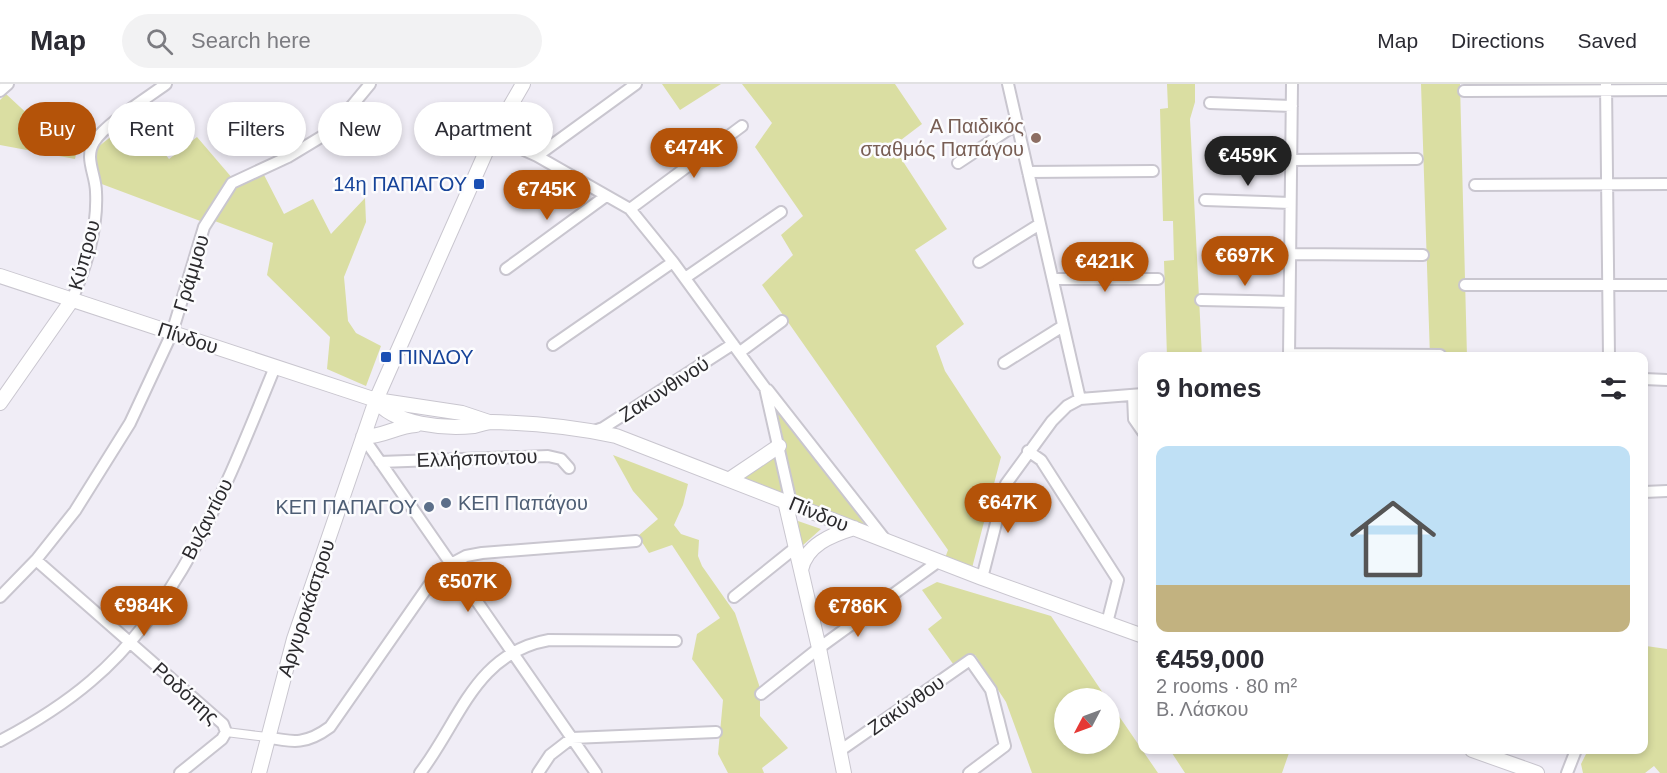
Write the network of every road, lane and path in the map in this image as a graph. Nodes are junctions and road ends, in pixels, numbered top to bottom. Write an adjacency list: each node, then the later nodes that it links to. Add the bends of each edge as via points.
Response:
1 (8, 84): 10 (street)
2 (166, 84): 46 (street, Κύπρου, via 92,144 89,151 96,190 95,223)
3 (370, 84): 51 (street, Γράμμου, via 331,131 288,157 232,183 204,227)
4 (523, 84): 12 (street, Αργυροκάστρου)
5 (636, 84): 17 (street)
6 (1008, 84): 15 (street)
7 (1292, 84): 14 (street)
8 (1606, 87): 9 (street); 11 (street); 25 (street)
9 (1667, 90)
10 (0, 91)
11 (1464, 91)
12 (513, 102)
13 (1210, 103): 14 (street)
14 (1292, 106): 21 (street)
15 (1017, 124): 22 (street); 24 (street)
16 (742, 126): 31 (street)
17 (553, 144)
18 (484, 156): 63 (street, Αργυροκάστρου)
19 (537, 156): 28 (street)
20 (1417, 159): 21 (street)
21 (1291, 160): 30 (street)
22 (958, 163)
23 (1153, 171): 24 (street)
24 (1028, 172): 33 (street)
25 (1607, 183): 26 (street); 27 (street); 43 (street)
26 (1667, 184)
27 (1475, 186)
28 (606, 196): 31 (street); 38 (street)
29 (1205, 200): 30 (street)
30 (1290, 202): 34 (street)
31 (630, 209): 36 (street)
32 (781, 212): 40 (street)
33 (1040, 224): 37 (street); 41 (street)
34 (1290, 254): 35 (street); 48 (street)
35 (1423, 255)
36 (673, 262): 40 (street); 52 (street)
37 (979, 262)
38 (506, 269)
39 (0, 276): 46 (street, Πίνδου)
40 (685, 278): 53 (street)
41 (1053, 279): 42 (street); 50 (street)
42 (1158, 279)
43 (1607, 284): 44 (street); 45 (street); 55 (street)
44 (1465, 285)
45 (1667, 285)
46 (72, 300): 51 (street, Πίνδου); 64 (street, Κύπρου)
47 (1201, 300): 48 (street)
48 (1289, 302): 54 (street)
49 (782, 321): 53 (street, Ζακυνθινού)
50 (1063, 326): 56 (street); 62 (street)
51 (172, 333): 57 (street, Πίνδου); 82 (street, Γράμμου, via 105,467)
52 (553, 345)
53 (736, 348): 60 (street); 68 (street, Ζακυνθινού)
54 (1289, 352)
55 (1609, 352)
56 (1004, 363)
57 (275, 367): 63 (street, Πίνδου); 92 (street, Βυζαντίου, via 225,489 198,542)
58 (1648, 379): 59 (street)
59 (1667, 380)
60 (765, 388): 70 (street); 80 (street)
61 (1138, 394): 62 (street); 67 (street, via 1134,419)
62 (1080, 399): 71 (street, via 1067,406)
63 (376, 400): 65 (street, Πίνδου, via 462,413); 66 (street, Πίνδου, via 398,418); 69 (street, Αργυροκάστρου)
64 (0, 403)
65 (489, 422): 66 (street, Πίνδου, via 474,426); 68 (street, Πίνδου)
66 (430, 425): 69 (street, via 405,426 381,436)
67 (1138, 425)
68 (594, 431): 74 (street, Πίνδου)
69 (363, 437): 72 (street, Ελλήσποντου); 98 (street, Αργυροκάστρου, via 294,639)
70 (779, 446): 74 (street); 77 (street)
71 (1028, 451): 86 (street, via 1006,484); 89 (street, via 1041,460 1118,580)
72 (380, 462): 73 (street, Ελλήσποντου, via 548,456 561,459); 84 (street, Ελλήσποντου)
73 (569, 468)
74 (730, 479): 77 (street, Πίνδου)
75 (1667, 491): 76 (street)
76 (1648, 492)
77 (788, 502): 78 (street, Πίνδου); 81 (street)
78 (854, 528): 80 (street, Πίνδου); 85 (street, via 823,541 807,554)
79 (636, 541): 84 (street, via 482,553)
80 (888, 541): 83 (street, Πίνδου)
81 (795, 548): 85 (street); 88 (street)
82 (36, 560): 87 (street, Γράμμου); 92 (street, Ροδόπης)
83 (939, 561): 86 (street, Πίνδου); 93 (street)
84 (451, 564): 94 (street, Ελλήσποντου); 98 (street, via 429,585 330,727 315,738 292,742)
85 (800, 572): 93 (street)
86 (982, 578): 89 (street, Πίνδου)
87 (0, 597)
88 (734, 597)
89 (1107, 623): 90 (street, Πίνδου)
90 (1138, 634)
91 (676, 641): 94 (street, via 549,640)
92 (129, 642): 96 (street, Ροδόπης, via 223,724); 100 (street, Βυζαντίου, via 92,680 46,715)
93 (819, 648): 95 (street); 101 (street)
94 (512, 652): 99 (street, Ελλήσποντου); 107 (street, via 487,671)
95 (761, 694)
96 (226, 732): 98 (street); 105 (street)
97 (716, 732): 99 (street)
98 (267, 738): 106 (street, Αργυροκάστρου)
99 (572, 738): 108 (street, via 550,755); 109 (street, Ελλήσποντου)
100 (0, 741)
101 (841, 750): 104 (street); 110 (street, Ζακύνθου, via 970,660 991,690 1005,746)
102 (1483, 754): 111 (street)
103 (1574, 754): 112 (street)
104 (842, 772)
105 (180, 773)
106 (259, 773)
107 (420, 773)
108 (538, 773)
109 (596, 773)
110 (969, 773)
111 (1537, 773)
112 (1567, 773)

